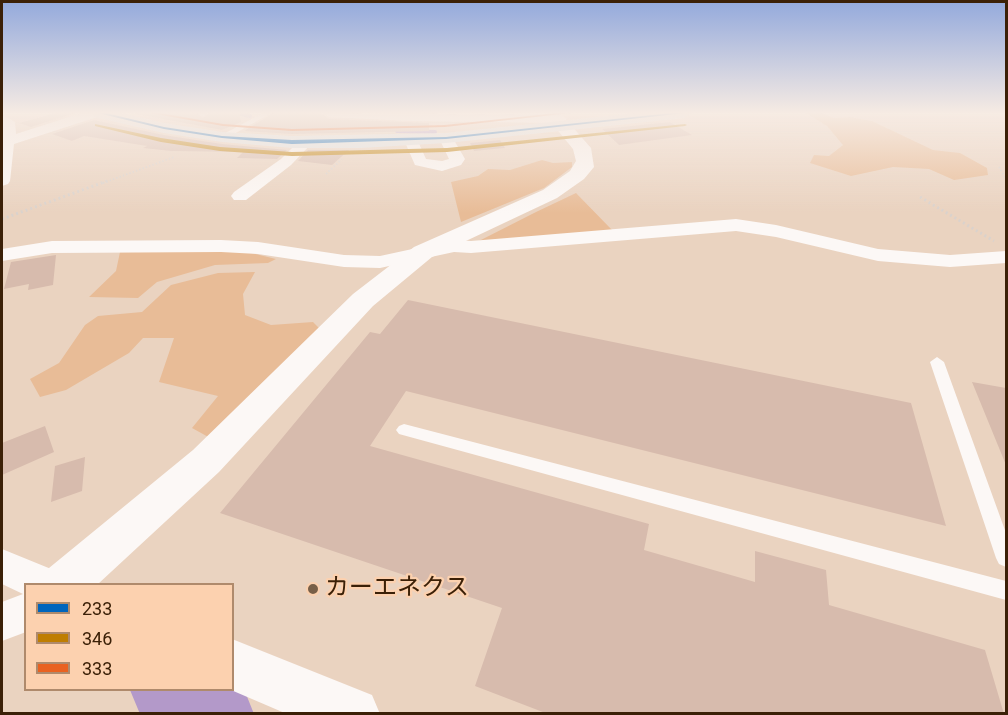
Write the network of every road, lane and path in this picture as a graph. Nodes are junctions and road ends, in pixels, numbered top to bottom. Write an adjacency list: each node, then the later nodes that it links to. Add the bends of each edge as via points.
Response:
1 (8, 146): 9 (street)
2 (302, 146): 10 (street)
3 (414, 146): 4 (street, via 420,162 442,166 456,162)
4 (450, 146)
5 (581, 146): 14 (street, via 584,167 550,194)
6 (174, 157): 12 (path)
7 (999, 167): 8 (path)
8 (1006, 179)
9 (2, 181)
10 (240, 196)
11 (920, 197): 13 (path)
12 (2, 219)
13 (1002, 250): 14 (street, via 950,261 878,255 736,225 454,246)
14 (423, 252): 15 (street, via 380,262 232,247 52,247); 21 (street, via 363,300 206,461)
15 (2, 255)
16 (937, 363): 18 (lane)
17 (404, 430): 22 (lane)
18 (1006, 558)
19 (2, 566): 20 (street)
20 (39, 583)
21 (67, 583)
22 (1006, 591)
23 (24, 613): 24 (street)
24 (2, 621)
25 (234, 665): 26 (street)
26 (353, 714)

